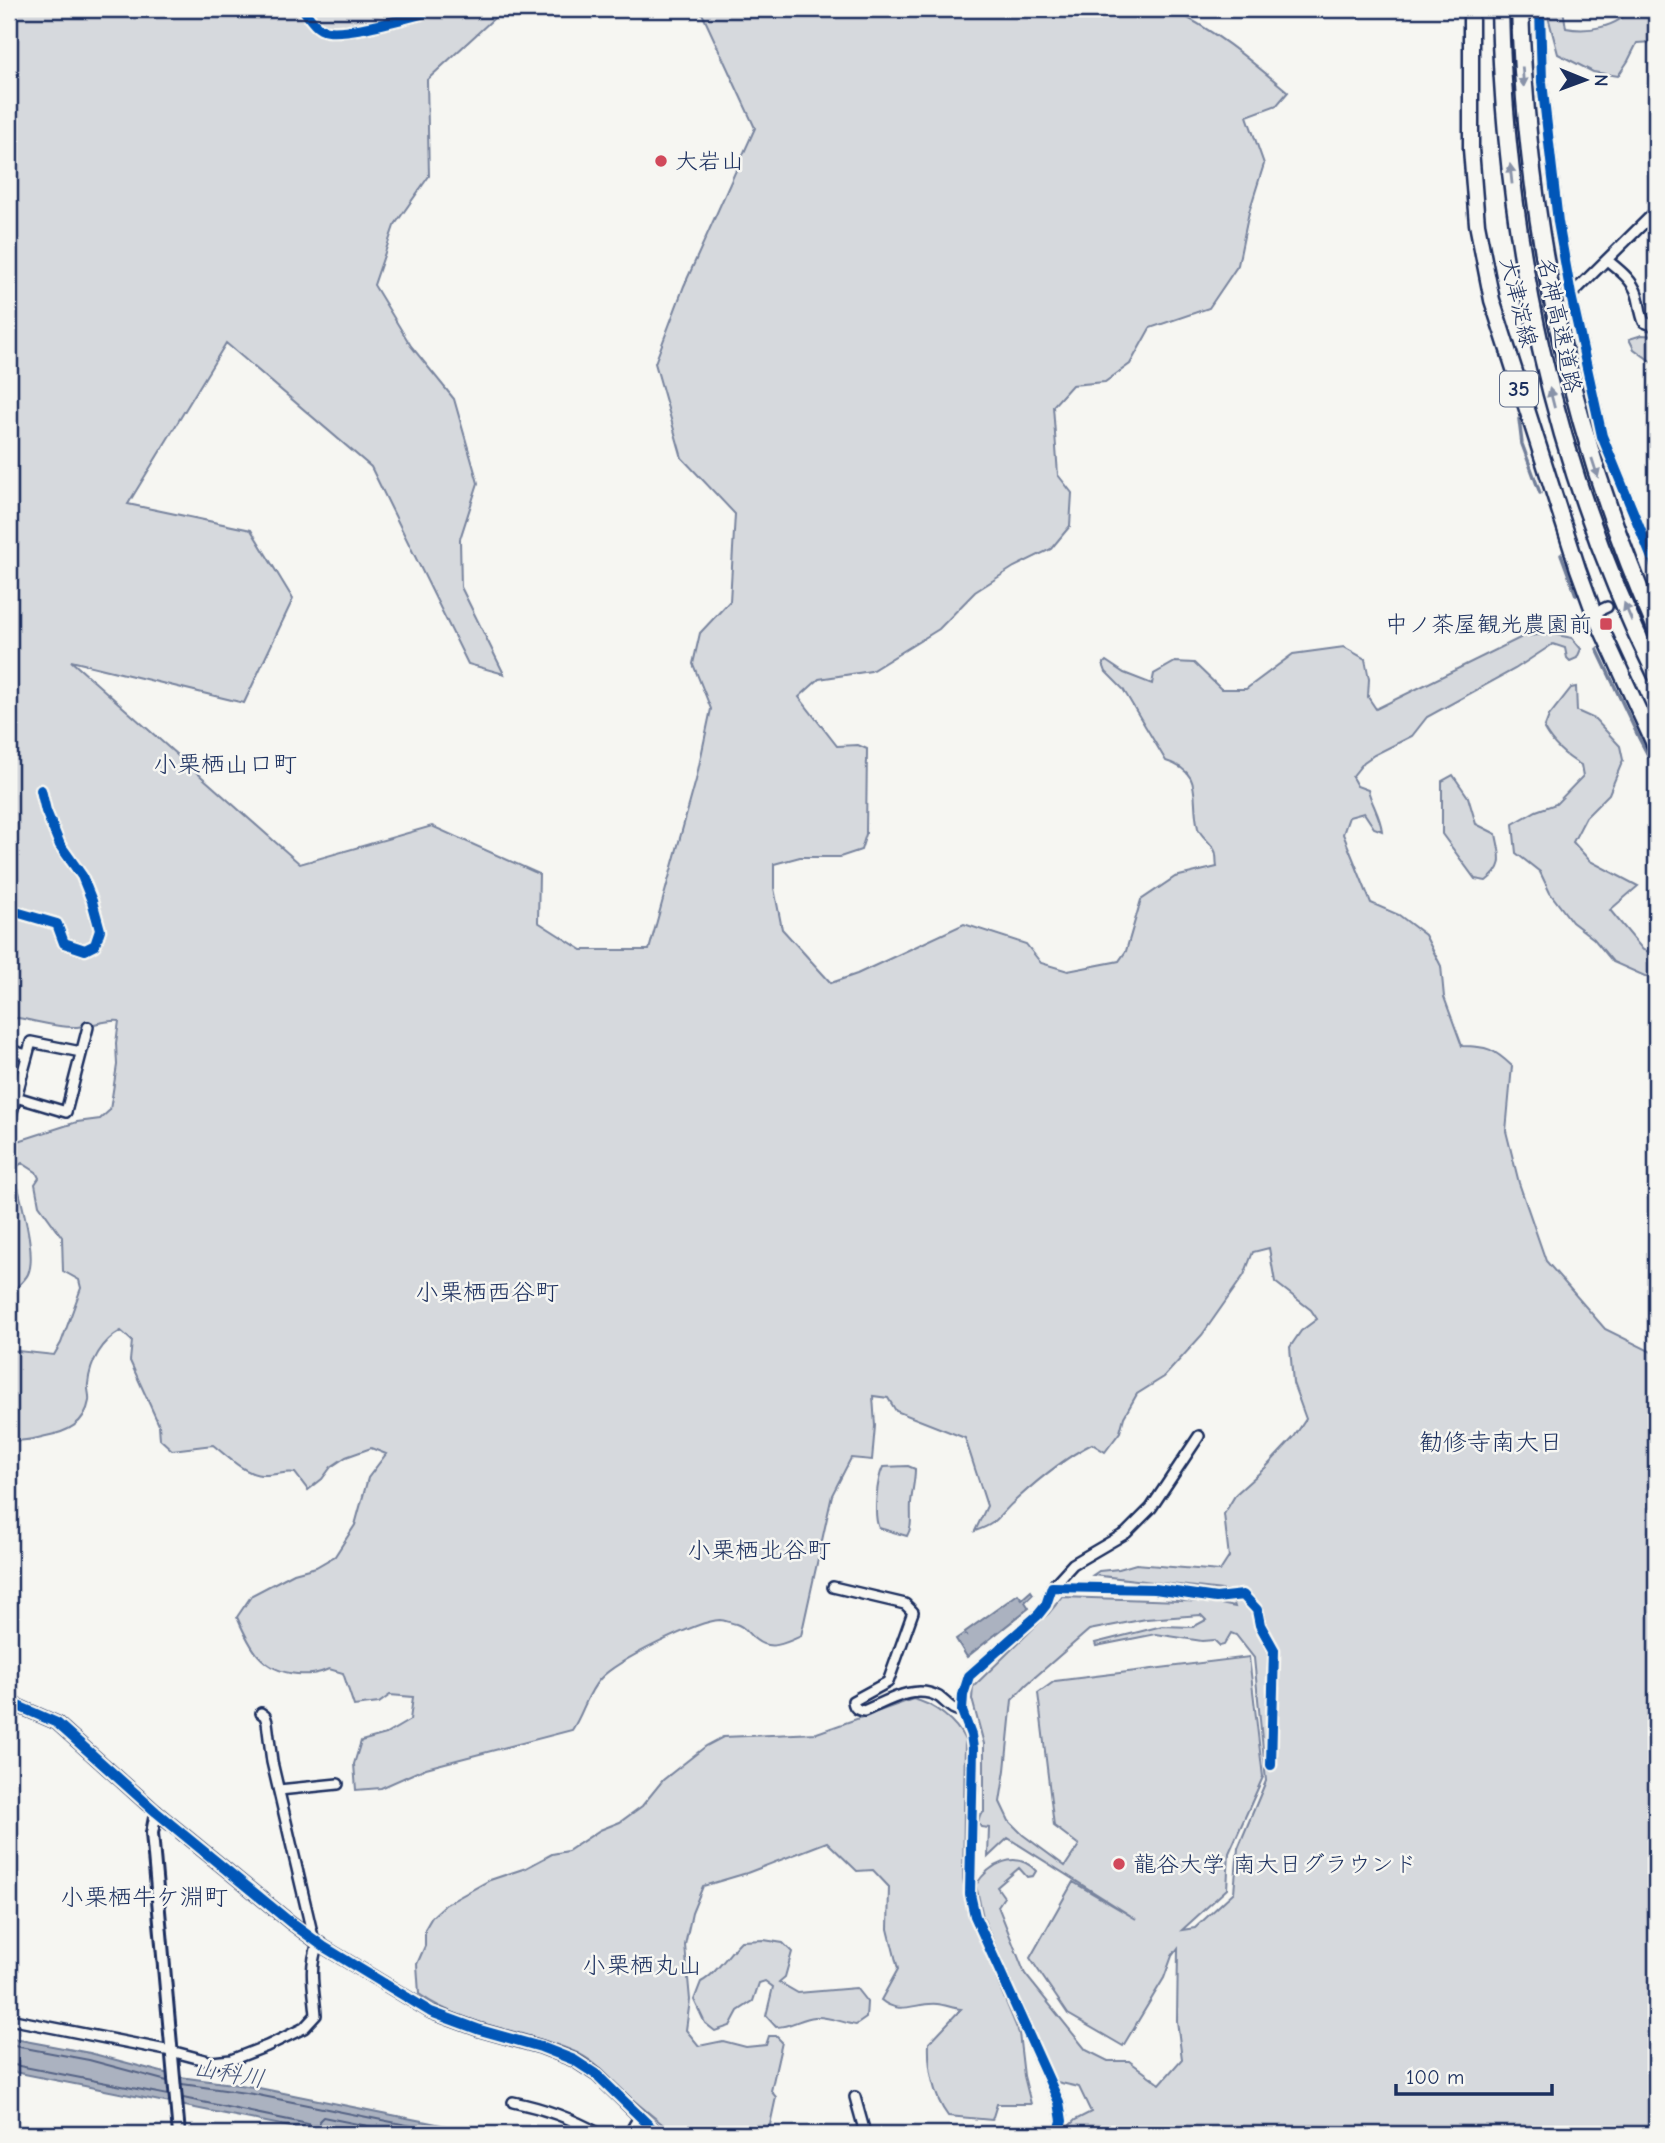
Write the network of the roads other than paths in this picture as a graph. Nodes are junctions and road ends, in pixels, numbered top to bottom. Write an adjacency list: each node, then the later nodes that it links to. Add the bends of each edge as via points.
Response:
1 (303, 9): 2 (street, via 318,28 328,32 376,26)
2 (441, 9)
3 (1471, 9): 16 (main road, 大津淀線 / 35, via 1471,149 1477,224 1492,300 1560,517)
4 (1500, 9): 15 (highway, 名神高速道路, one-way to 4, via 1588,513 1533,321 1509,158)
5 (1520, 9): 14 (highway, 名神高速道路, one-way to 14, via 1534,195 1557,327 1596,472)
6 (1540, 9): 9 (street, via 1542,82)
7 (1656, 211): 8 (street)
8 (1607, 260): 9 (street); 10 (street, via 1632,282 1644,322)
9 (1571, 295): 12 (street, via 1602,436)
10 (1652, 325)
11 (1656, 540): 12 (street)
12 (1646, 544): 13 (street)
13 (1656, 568)
14 (1656, 628)
15 (1656, 674)
16 (1656, 748)
17 (41, 790): 18 (street, via 60,845 82,876 100,930 95,945 85,950 64,943 57,924)
18 (9, 910)
19 (88, 1027): 21 (street)
20 (9, 1050): 22 (street)
21 (81, 1052): 22 (street, via 31,1042); 23 (street, via 66,1112)
22 (27, 1055): 23 (street)
23 (12, 1103): 24 (street)
24 (9, 1123)
25 (1199, 1436): 27 (street, via 1151,1508 1126,1533 1073,1564)
26 (833, 1587): 29 (street, via 905,1604 913,1612 888,1682 858,1698 854,1707 864,1710 919,1691)
27 (1052, 1587): 29 (street, via 1038,1615 968,1676); 31 (street, via 1155,1589 1216,1598 1243,1595 1256,1610 1274,1650)
28 (9, 1702): 34 (street, via 57,1723)
29 (962, 1711): 47 (street, via 973,1748 970,1895 975,1916 1059,2102 1062,2121)
30 (261, 1713): 33 (street, via 267,1722)
31 (1271, 1765)
32 (338, 1784): 33 (street)
33 (279, 1790): 35 (street)
34 (156, 1812): 35 (street); 37 (street, via 152,1837)
35 (316, 1942): 37 (street, via 311,1973 316,2015 304,2028 231,2060 212,2062); 40 (street, via 430,2012 573,2060 597,2076)
36 (9, 2018): 37 (street)
37 (171, 2054): 41 (street)
38 (855, 2097): 45 (street)
39 (513, 2102): 42 (street, via 527,2100)
40 (639, 2117): 43 (street); 44 (street)
41 (179, 2134)
42 (600, 2134)
43 (629, 2134)
44 (658, 2134)
45 (864, 2134): 46 (street)
46 (873, 2134)
47 (1058, 2134)

